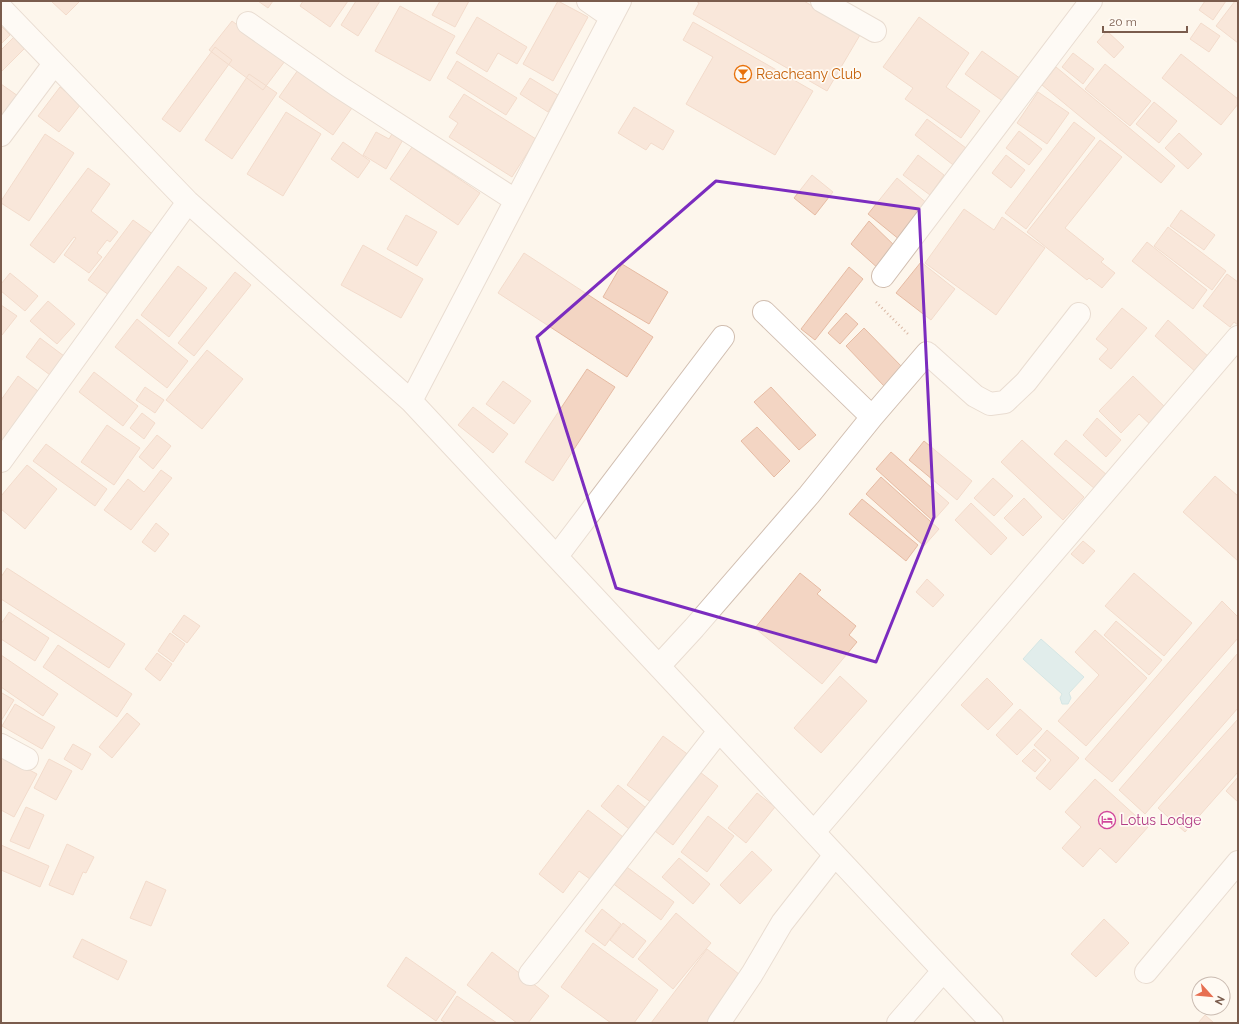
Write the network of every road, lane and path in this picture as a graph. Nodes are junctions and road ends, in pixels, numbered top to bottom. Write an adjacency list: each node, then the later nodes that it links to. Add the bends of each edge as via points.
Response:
1 (588, 1): 5 (street)
2 (822, 1): 7 (street)
3 (1091, 1): 12 (street)
4 (1, 8): 8 (street)
5 (615, 9): 10 (street)
6 (248, 22): 10 (street, via 338,86)
7 (875, 31)
8 (54, 64): 9 (street); 11 (street)
9 (1, 135)
10 (515, 200): 18 (street)
11 (188, 202): 18 (street); 20 (street)
12 (884, 276): 17 (path, via 872,297)
13 (764, 312): 19 (street)
14 (1079, 314): 17 (street, via 1026,382 1005,402 990,404 975,396)
15 (723, 337): 21 (street)
16 (1238, 337): 26 (street)
17 (927, 354): 19 (street)
18 (411, 401): 21 (street)
19 (872, 417): 22 (street, via 809,495)
20 (1, 462)
21 (557, 556): 22 (street)
22 (658, 666): 23 (street)
23 (719, 731): 26 (street); 31 (street)
24 (1, 745): 25 (street)
25 (27, 759)
26 (814, 832): 27 (street)
27 (835, 855): 29 (street); 32 (street, via 782,922 752,974)
28 (1238, 862): 30 (street)
29 (943, 971): 33 (street); 34 (street)
30 (1146, 972)
31 (530, 974)
32 (719, 1023)
33 (898, 1023)
34 (992, 1023)

